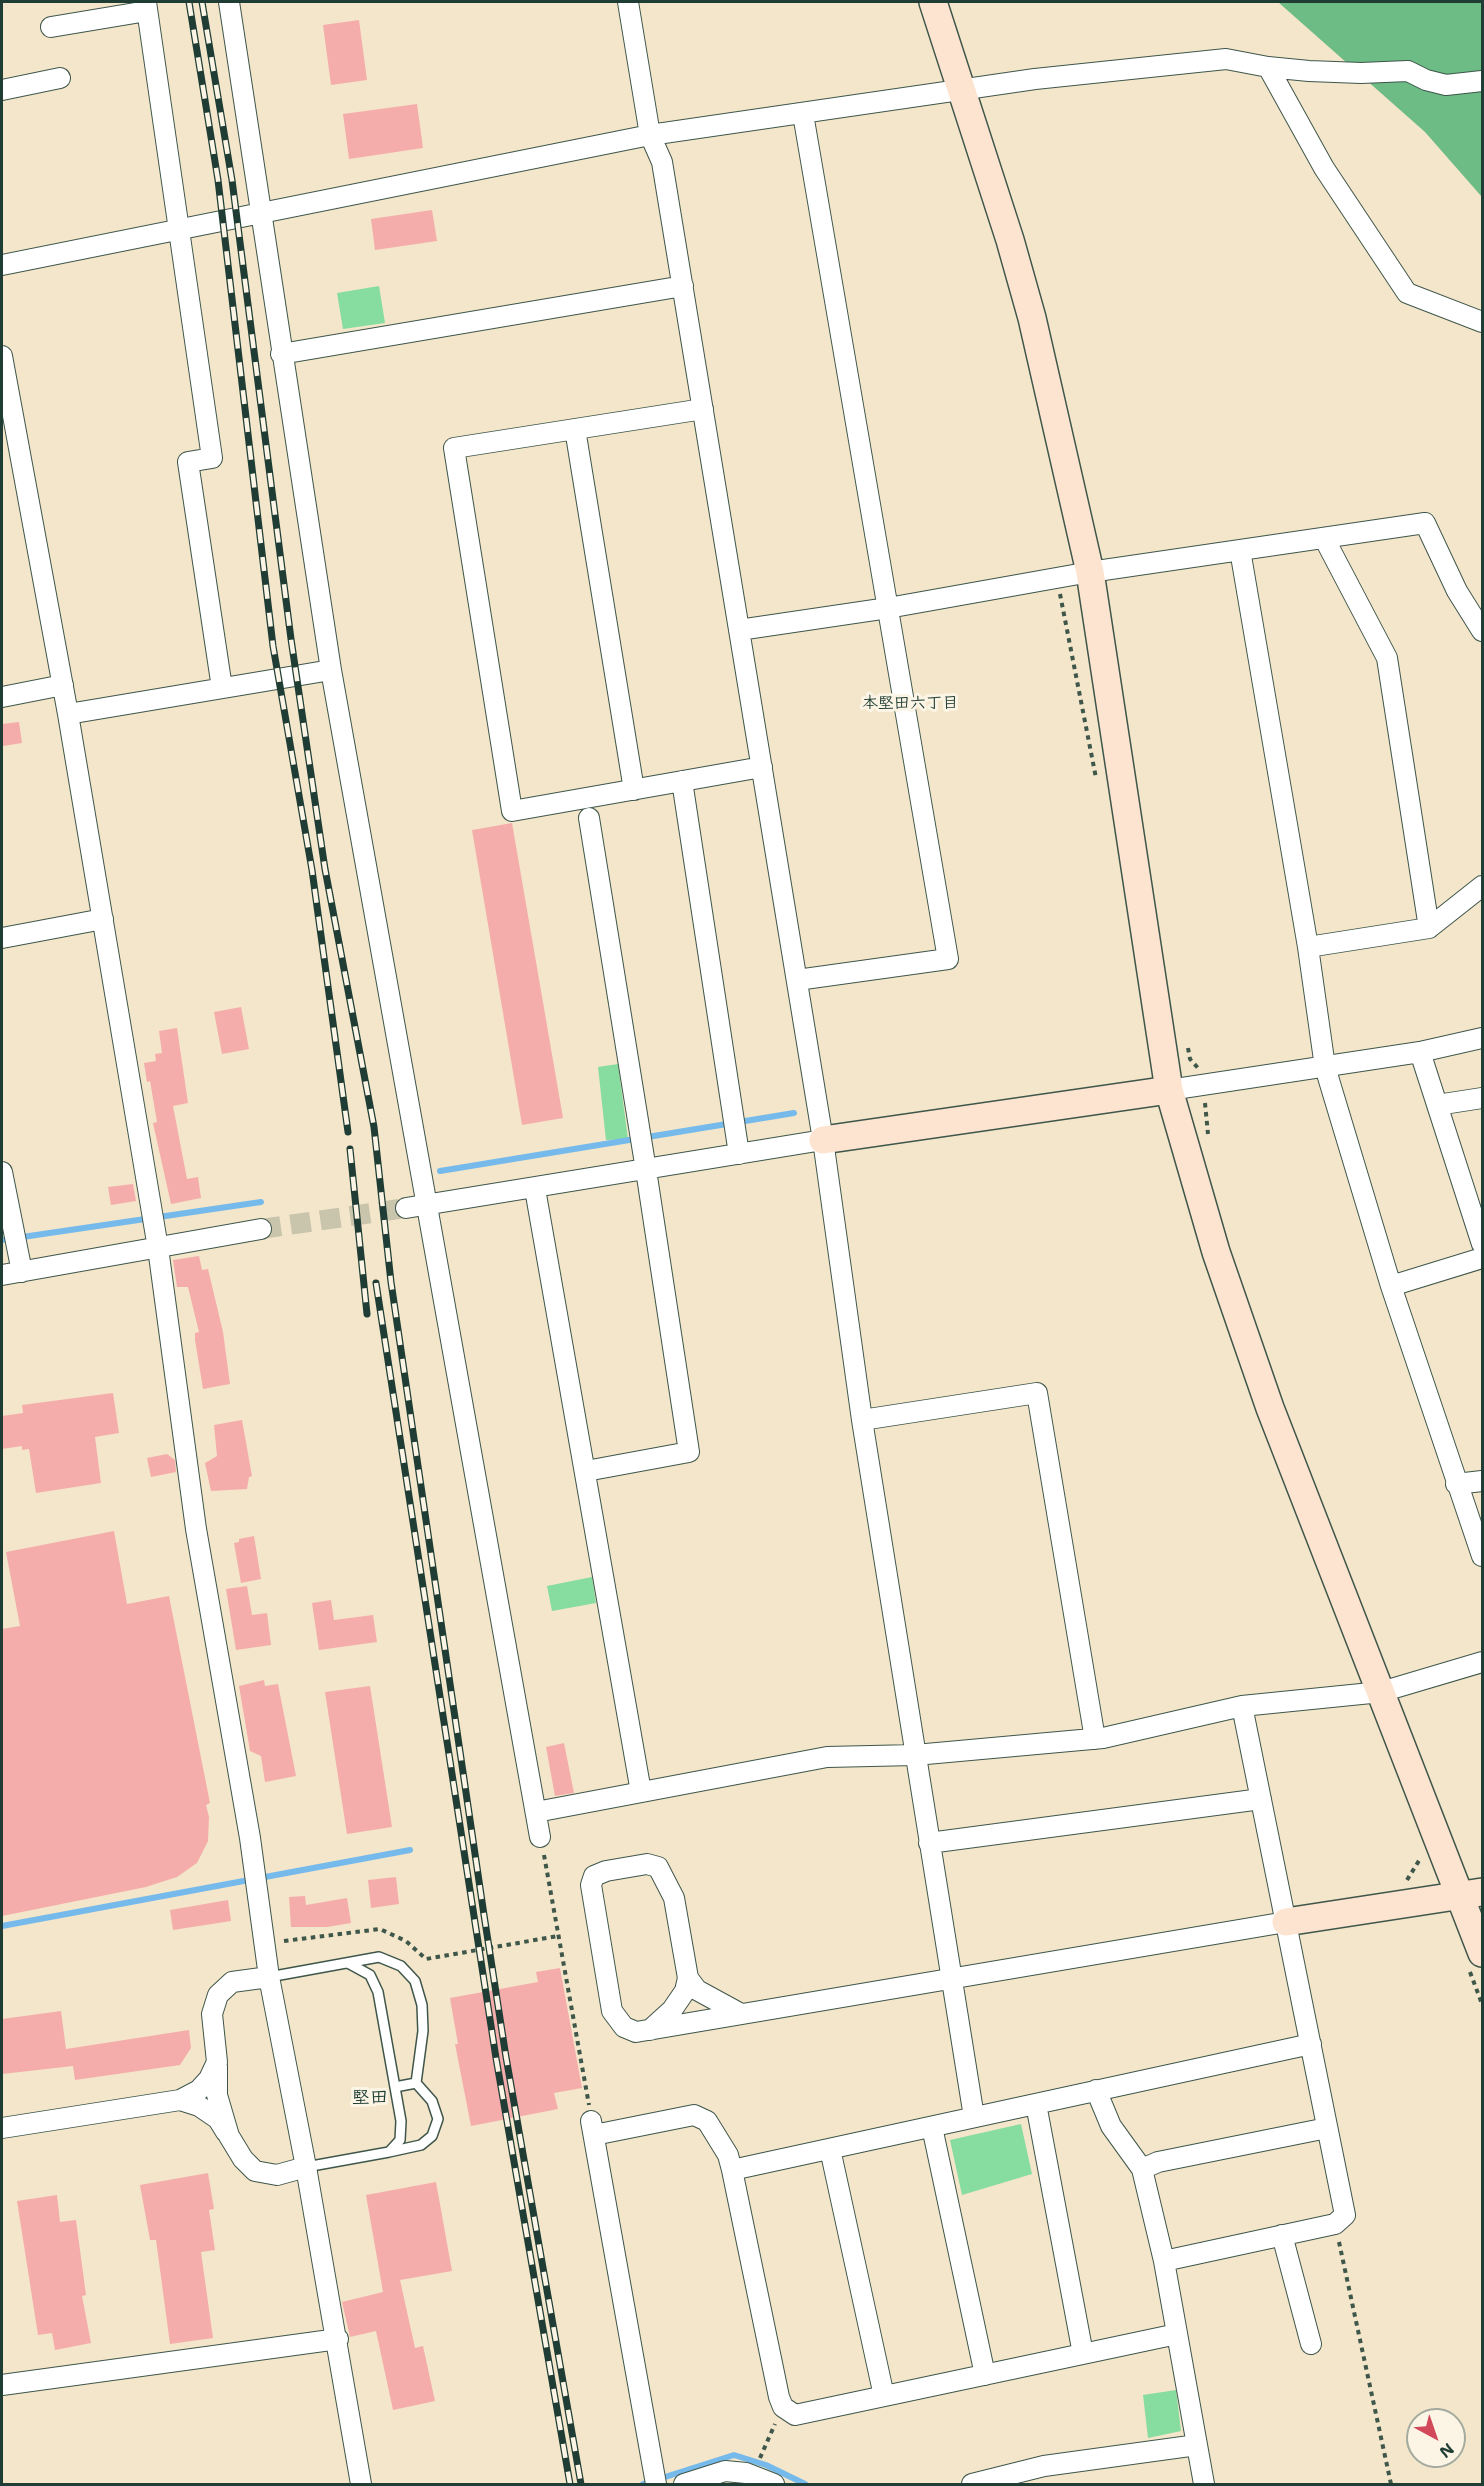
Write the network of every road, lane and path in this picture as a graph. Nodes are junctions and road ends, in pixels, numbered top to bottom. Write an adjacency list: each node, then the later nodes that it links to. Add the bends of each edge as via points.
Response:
1 (229, 2): 13 (street)
2 (628, 2): 12 (street)
3 (933, 2): 9 (street)
4 (147, 6): 5 (street); 14 (street)
5 (51, 27)
6 (1268, 67): 8 (street, via 1361,73 1408,71 1446,85); 9 (street, via 1226,59); 17 (street, via 1335,185 1407,293)
7 (60, 78): 10 (street)
8 (1482, 81)
9 (961, 89): 11 (street); 24 (street, via 1032,318)
10 (2, 90)
11 (802, 114): 12 (street); 25 (street)
12 (650, 135): 13 (street); 16 (street, via 662,162)
13 (259, 215): 14 (street); 18 (street)
14 (179, 230): 15 (street); 30 (street, via 212,458 188,462)
15 (2, 264)
16 (683, 286): 18 (street); 20 (street)
17 (1482, 322)
18 (281, 354): 28 (street)
19 (2, 356): 29 (street)
20 (703, 408): 21 (street); 26 (street)
21 (575, 429): 35 (street); 35 (street, via 454,448 512,811)
22 (1324, 538): 23 (street); 27 (street, via 1425,523 1457,591); 39 (street, via 1387,658)
23 (1240, 550): 24 (street); 41 (street)
24 (1090, 572): 25 (street); 46 (street)
25 (888, 608): 26 (street); 42 (street, via 948,959)
26 (739, 630): 33 (street)
27 (1482, 631)
28 (331, 670): 30 (street); 55 (street)
29 (63, 685): 31 (street); 32 (street)
30 (222, 688): 32 (street)
31 (2, 697)
32 (68, 714): 38 (street)
33 (762, 767): 34 (street); 42 (street)
34 (682, 782): 35 (street); 50 (street)
35 (634, 790)
36 (589, 818): 51 (street)
37 (1482, 886): 39 (street)
38 (103, 919): 40 (street); 59 (street)
39 (1429, 928): 41 (street)
40 (2, 938)
41 (1308, 947): 45 (street)
42 (797, 980): 49 (street)
43 (1482, 1038): 44 (street)
44 (1419, 1052): 45 (street); 48 (street)
45 (1325, 1067): 46 (street); 63 (street)
46 (1169, 1090): 49 (street); 70 (street, via 1216,1252 1270,1408)
47 (1482, 1098): 48 (street)
48 (1437, 1105): 54 (street)
49 (823, 1140): 50 (street); 64 (street)
50 (739, 1154): 51 (street)
51 (646, 1170): 53 (street); 65 (street, via 689,1452)
52 (2, 1173): 61 (street)
53 (535, 1189): 55 (street); 65 (street)
54 (1475, 1198): 58 (street)
55 (428, 1205): 56 (street); 76 (street)
56 (406, 1208)
57 (261, 1229): 59 (street)
58 (1482, 1244)
59 (158, 1248): 61 (street); 82 (street, via 196,1529 250,1838)
60 (1482, 1258): 63 (street)
61 (22, 1272): 62 (street)
62 (2, 1275)
63 (1391, 1286): 67 (street)
64 (862, 1420): 72 (street, via 1037,1393); 73 (street)
65 (586, 1471): 74 (street)
66 (1482, 1481): 67 (street)
67 (1456, 1484): 68 (street)
68 (1482, 1556)
69 (1482, 1662): 70 (street)
70 (1380, 1692): 71 (street); 79 (street)
71 (1242, 1706): 72 (street); 75 (street)
72 (1095, 1739): 73 (street)
73 (915, 1755): 74 (street, via 828,1757); 78 (street)
74 (641, 1792): 76 (street)
75 (1261, 1798): 78 (street); 80 (street)
76 (536, 1812): 77 (street)
77 (540, 1837): 81 (path)
78 (929, 1843): 87 (street)
79 (1471, 1894): 80 (street); 83 (street)
80 (1286, 1922): 87 (street); 90 (street)
81 (558, 1936): 82 (path, via 426,1959 406,1941 380,1929); 100 (path)
82 (264, 1944): 85 (street)
83 (1482, 1953)
84 (348, 1964): 85 (lane); 92 (lane, via 379,1958 401,1966 415,1981 422,2005 423,2031); 93 (lane, via 370,1975 378,1992)
85 (269, 1977): 91 (street, via 232,1982 218,1995 212,2014); 105 (street)
86 (688, 1978): 88 (street, via 697,1990); 89 (street, via 685,1991 672,2010); 89 (street, via 674,1898 658,1868 647,1864 606,1870 594,1876 591,1885 612,2011 624,2027 636,2032)
87 (952, 1979): 88 (street); 97 (street)
88 (741, 2014): 89 (street)
89 (650, 2030)
90 (1311, 2044): 94 (street); 101 (street)
91 (216, 2062): 95 (street, via 199,2090); 102 (street, via 217,2095)
92 (416, 2083): 93 (lane); 104 (lane, via 432,2101 438,2119 432,2136 421,2145)
93 (395, 2087): 104 (lane, via 400,2140)
94 (1096, 2090): 96 (street); 106 (street, via 1111,2126)
95 (180, 2100): 99 (street); 102 (street, via 199,2106 218,2120)
96 (1036, 2104): 97 (street); 114 (street)
97 (974, 2117): 98 (street)
98 (932, 2127): 103 (street); 115 (street)
99 (2, 2128)
100 (593, 2128): 107 (street, via 694,2115 707,2121); 121 (street)
101 (1328, 2128): 106 (street, via 1158,2162); 108 (street, via 1345,2215)
102 (229, 2136): 105 (street, via 255,2171 277,2175)
103 (831, 2149): 107 (street); 117 (street)
104 (389, 2152): 105 (lane)
105 (306, 2167): 112 (street)
106 (1142, 2169): 110 (street)
107 (732, 2170): 118 (street)
108 (1335, 2224): 109 (street); 127 (path)
109 (1282, 2235): 110 (street); 113 (street)
110 (1164, 2261): 111 (street)
111 (1177, 2334): 114 (street); 119 (street)
112 (338, 2339): 116 (street); 123 (street)
113 (1311, 2344)
114 (1083, 2354): 115 (street)
115 (985, 2375): 117 (street)
116 (2, 2385)
117 (884, 2396): 118 (street, via 795,2415)
118 (783, 2407): 120 (path)
119 (1197, 2445): 125 (street, via 1044,2466); 126 (street)
120 (761, 2456)
121 (655, 2477)
122 (768, 2483): 124 (street, via 746,2473 725,2471)
123 (361, 2484)
124 (684, 2484)
125 (972, 2484)
126 (1204, 2484)
127 (1391, 2484)

